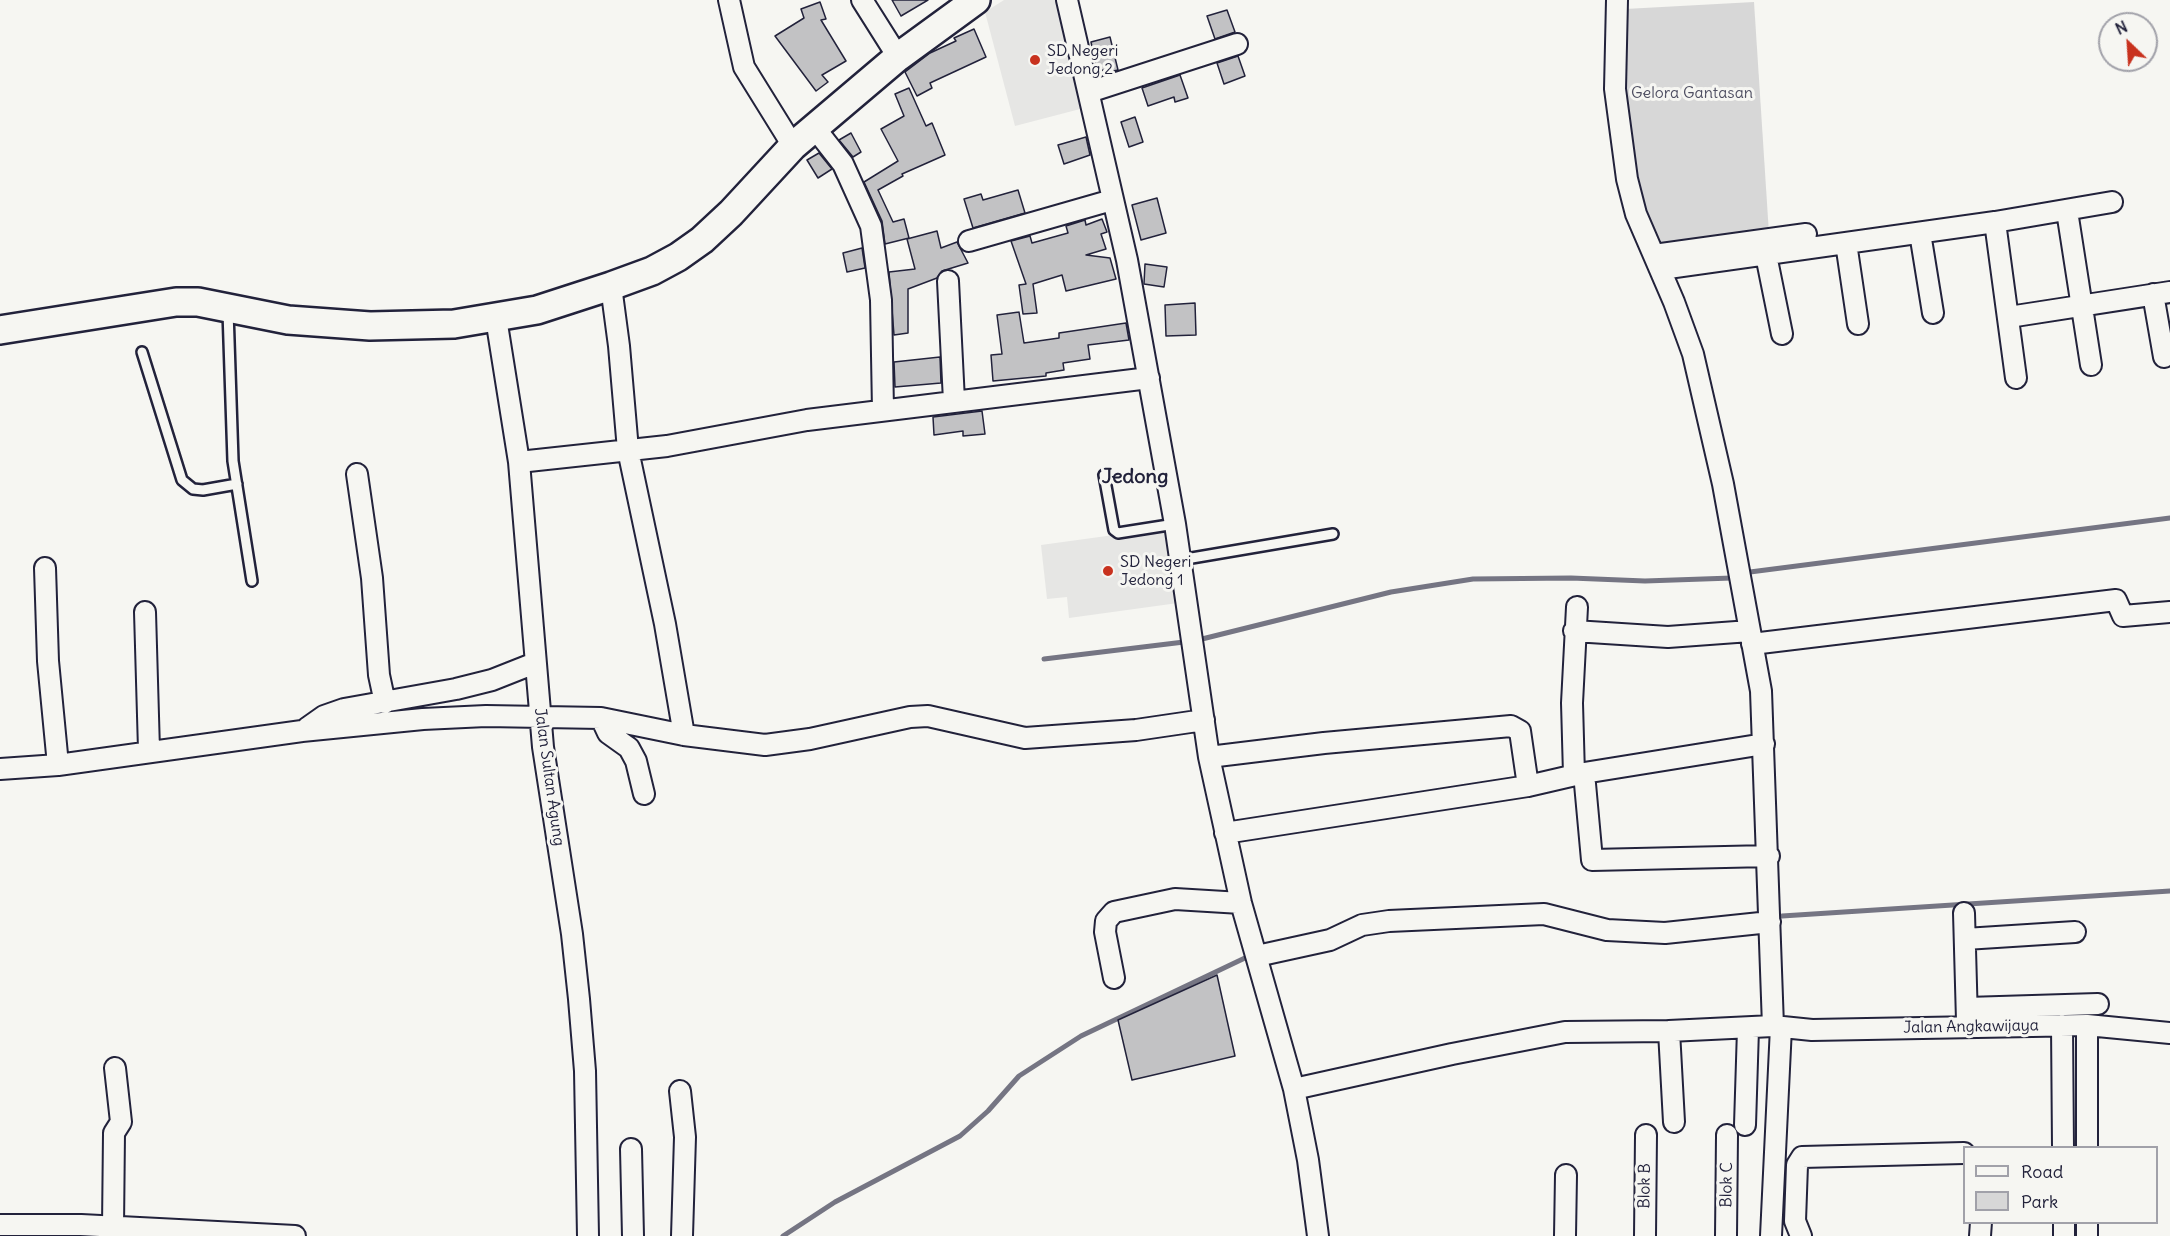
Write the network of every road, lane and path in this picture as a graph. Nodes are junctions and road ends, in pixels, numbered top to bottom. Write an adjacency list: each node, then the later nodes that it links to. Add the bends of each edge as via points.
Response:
1 (729, 0): 10 (street, via 744,67)
2 (862, 0): 7 (street)
3 (976, 0): 7 (street)
4 (1067, 0): 8 (street)
5 (1617, 0): 20 (street, via 1615,89 1621,141 1636,214)
6 (1237, 44): 8 (street)
7 (898, 57): 9 (street)
8 (1089, 92): 11 (street)
9 (814, 127): 10 (street); 38 (street, via 843,164 871,226 881,300)
10 (793, 146): 22 (street, via 702,240 652,271)
11 (1112, 200): 17 (street); 35 (street)
12 (2112, 202): 13 (street)
13 (2067, 211): 14 (street); 24 (street)
14 (1995, 222): 15 (street); 27 (street)
15 (1920, 233): 18 (street); 26 (street)
16 (1806, 234): 20 (street)
17 (969, 241)
18 (1846, 243): 19 (street); 29 (street)
19 (1766, 255): 20 (street); 31 (street)
20 (1657, 262): 53 (street, via 1693,354)
21 (948, 281): 37 (street)
22 (611, 286): 28 (street, via 537,310); 39 (street)
23 (2161, 293): 24 (street); 33 (street)
24 (2083, 305): 27 (street); 34 (street)
25 (228, 308): 28 (street, via 288,320 370,326 443,325); 30 (street, via 176,302); 43 (lane)
26 (1933, 313)
27 (2009, 317): 36 (street)
28 (496, 318): 40 (street, Jalan Sultan Agung)
29 (1858, 324)
30 (0, 330)
31 (1782, 334)
32 (142, 352): 43 (lane, via 182,480 193,489 203,490)
33 (2163, 357)
34 (2091, 365)
35 (1149, 378): 37 (street); 44 (street)
36 (2016, 378)
37 (954, 401): 38 (street)
38 (884, 410): 39 (street)
39 (628, 450): 40 (street); 60 (street)
40 (519, 462): 54 (street, Jalan Sultan Agung)
41 (357, 474): 55 (street)
42 (1104, 475): 44 (lane, via 1114,530)
43 (237, 484): 48 (lane)
44 (1174, 524): 46 (street)
45 (1333, 534): 46 (lane)
46 (1180, 560): 58 (street)
47 (45, 568): 64 (street, via 48,661)
48 (252, 581)
49 (1577, 607): 52 (street)
50 (145, 612): 62 (street)
51 (2170, 612): 53 (street, via 2123,616 2116,600)
52 (1574, 631): 53 (street); 66 (street)
53 (1751, 638): 61 (street, via 1761,691)
54 (535, 663): 55 (street, via 492,680); 56 (street, Jalan Sultan Agung)
55 (385, 703): 59 (street, via 344,709 324,716)
56 (540, 716): 57 (street); 59 (street, via 423,719); 101 (street, Jalan Sultan Agung, via 579,999 585,1071)
57 (601, 718): 60 (street); 68 (street, via 608,733 629,748 636,760)
58 (1204, 720): 60 (street, via 1136,730 1025,738 928,716 765,745); 63 (street)
59 (302, 731): 62 (street)
60 (684, 735)
61 (1764, 744): 66 (street); 70 (street)
62 (149, 750): 64 (street)
63 (1209, 758): 67 (street, via 1511,726 1520,731); 69 (street)
64 (58, 765): 65 (street)
65 (0, 769)
66 (1579, 774): 67 (street); 70 (street, via 1592,860)
67 (1528, 786): 69 (street)
68 (644, 794)
69 (1225, 833): 71 (street)
70 (1769, 856): 73 (street)
71 (1242, 903): 76 (street); 77 (street, via 1175,899 1114,912 1105,932)
72 (1964, 913): 75 (street)
73 (1770, 922): 76 (street, via 1665,933 1607,930 1544,914 1389,921 1362,925 1330,940); 82 (street)
74 (2075, 933): 75 (street)
75 (1965, 939): 79 (street)
76 (1257, 956): 87 (street)
77 (1114, 978)
78 (2098, 1004): 79 (street)
79 (1967, 1017): 80 (street, Jalan Angkawijaya); 82 (street, Jalan Angkawijaya, via 1812,1030)
80 (2062, 1025): 81 (street, Jalan Angkawijaya); 89 (street)
81 (2087, 1025): 85 (street, Jalan Angkawijaya); 90 (street)
82 (1777, 1027): 83 (street, Jalan Angkawijaya); 108 (street)
83 (1748, 1029): 84 (street, Jalan Angkawijaya); 107 (street, Blok C)
84 (1669, 1032): 87 (street, Jalan Angkawijaya, via 1565,1032); 91 (street)
85 (2170, 1033)
86 (115, 1068): 99 (street, via 121,1122 114,1133)
87 (1294, 1089): 104 (street)
88 (680, 1091): 103 (street, via 685,1137)
89 (2062, 1093): 90 (street); 93 (street)
90 (2087, 1094): 94 (street)
91 (1674, 1122)
92 (1646, 1136): 106 (street, Blok B)
93 (2063, 1146)
94 (2087, 1146)
95 (631, 1149): 102 (street)
96 (1963, 1153): 109 (street, via 1802,1157 1797,1166 1795,1221)
97 (1566, 1175): 105 (street)
98 (0, 1225): 99 (street)
99 (113, 1227): 100 (street)
100 (295, 1236)
101 (588, 1236)
102 (633, 1236)
103 (682, 1236)
104 (1318, 1236)
105 (1565, 1236)
106 (1645, 1236)
107 (1726, 1236)
108 (1772, 1236)
109 (1801, 1236)

